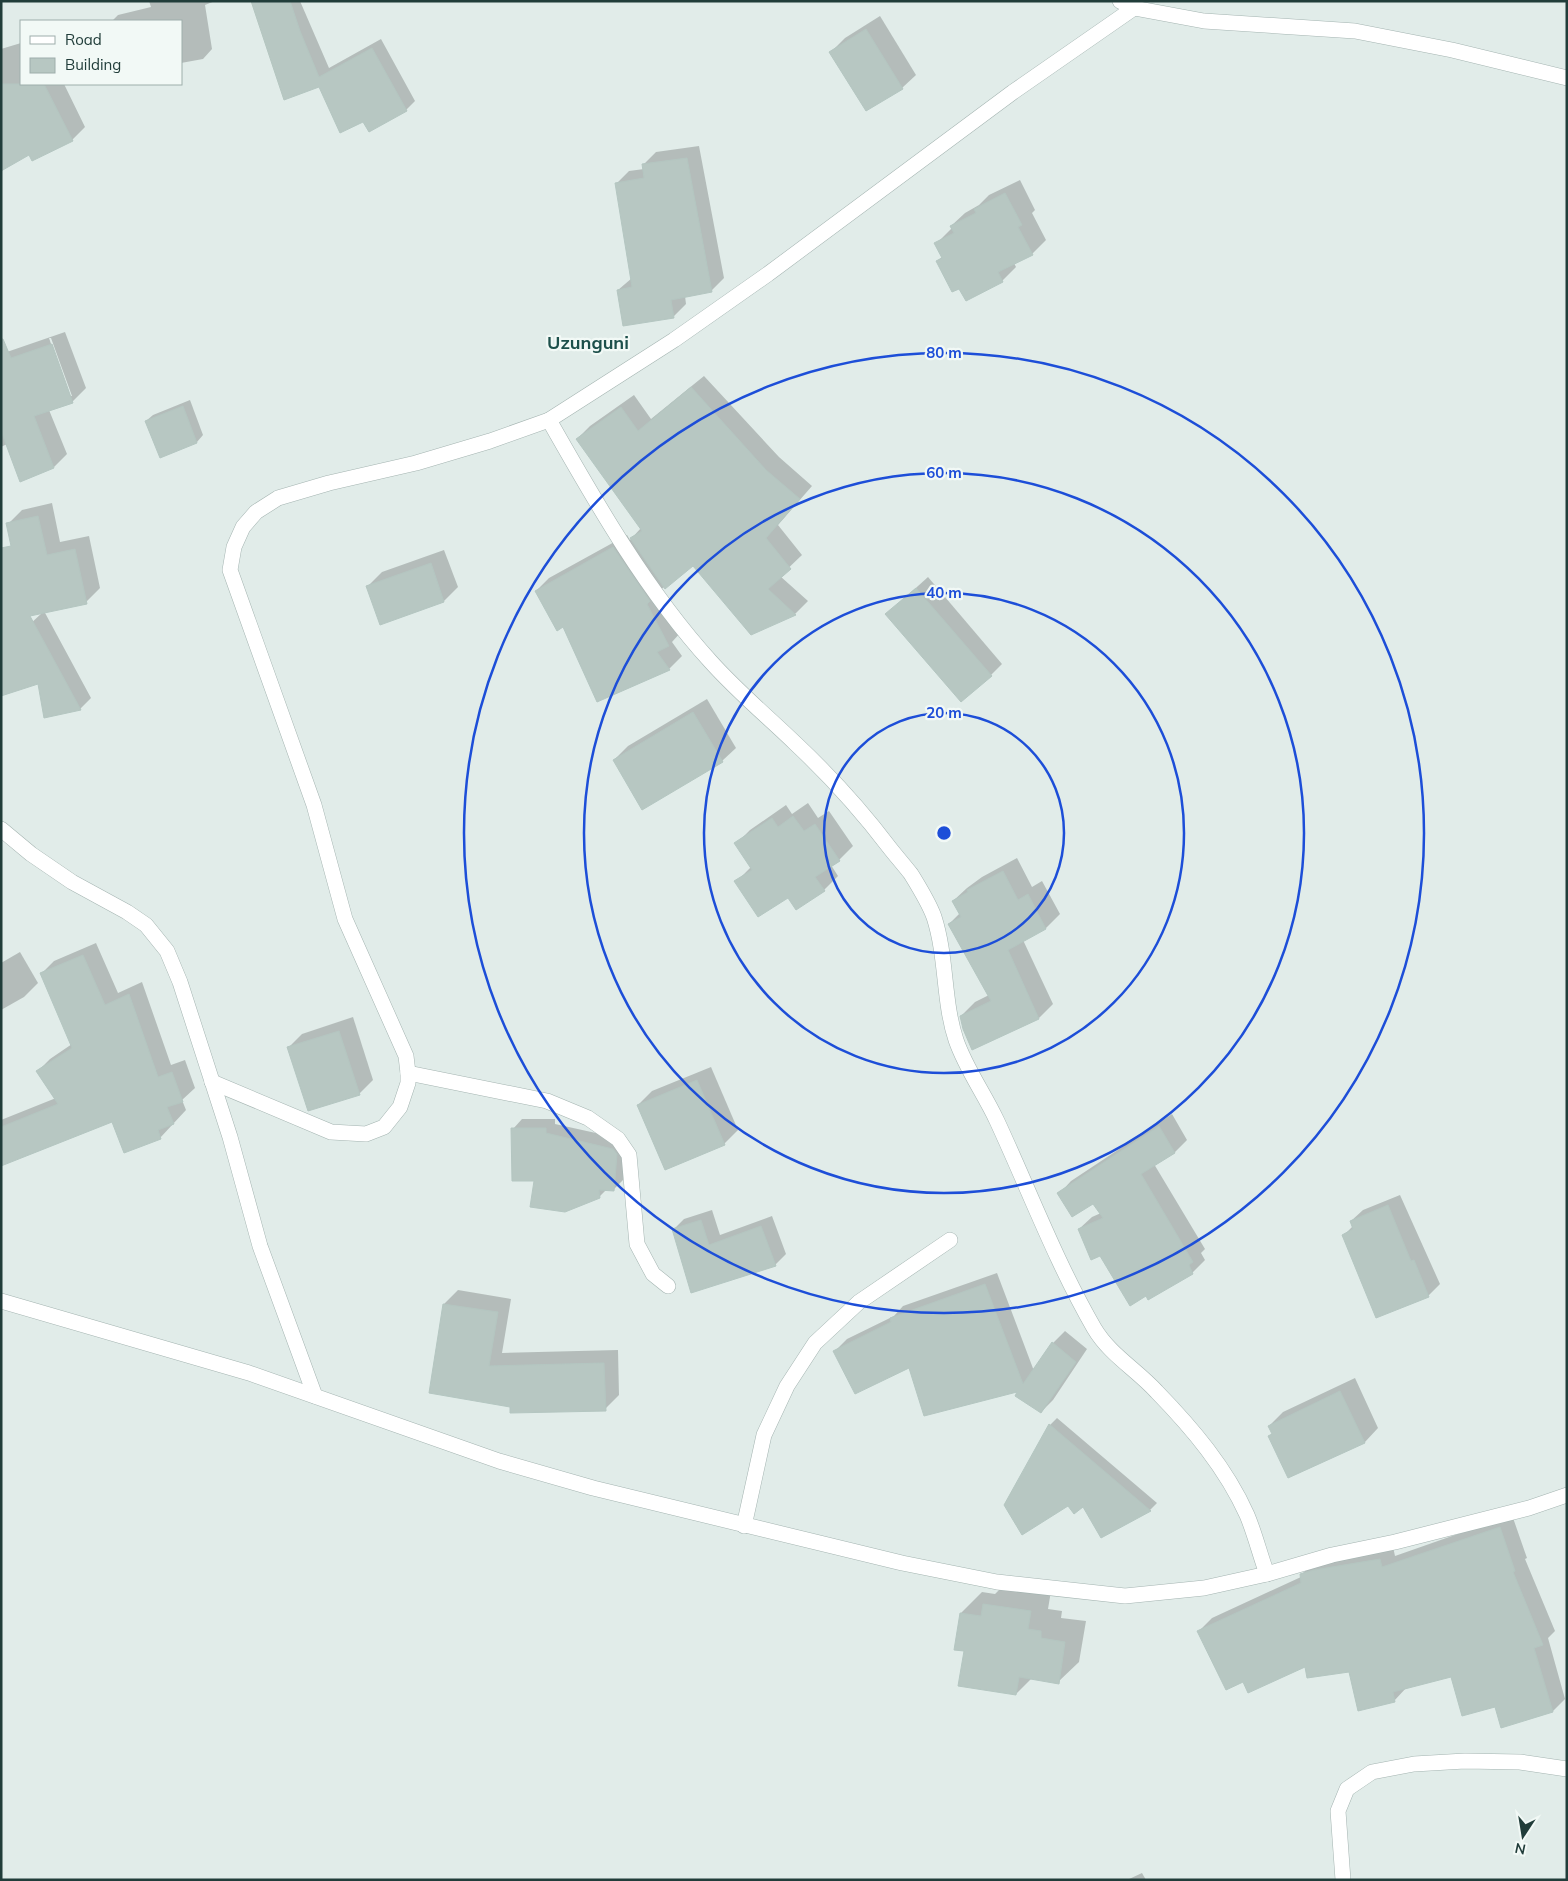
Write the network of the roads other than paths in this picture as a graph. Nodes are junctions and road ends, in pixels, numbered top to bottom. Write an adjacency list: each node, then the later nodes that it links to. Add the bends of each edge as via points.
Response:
1 (1120, 1): 2 (street)
2 (1134, 8): 3 (street, via 1204,21 1355,31); 4 (street, via 1013,92 768,274)
3 (1567, 78)
4 (548, 420): 6 (street, via 426,460 278,498 256,512 234,547 230,570 314,805 345,919 406,1056); 14 (street, via 596,501 692,641 740,694 796,744 861,811 910,874 933,916 943,959 951,1025 958,1045 1086,1313 1099,1337 1118,1358 1144,1377 1187,1423 1220,1468 1247,1515)
5 (1, 829): 7 (street, via 72,882 146,925 167,951)
6 (408, 1073): 7 (street, via 400,1107 384,1127 366,1134 331,1132); 9 (street, via 547,1100 588,1118 618,1139 629,1155 637,1244 653,1274)
7 (212, 1082): 11 (street, via 260,1246)
8 (950, 1240): 13 (street, via 859,1302 815,1343 787,1386 764,1435)
9 (668, 1286)
10 (1, 1301): 11 (street, via 249,1373)
11 (315, 1396): 13 (street, via 498,1461)
12 (1567, 1494): 14 (street, via 1529,1508)
13 (744, 1526): 14 (street, via 997,1582 1125,1596 1204,1588)
14 (1266, 1574)
15 (1567, 1769): 16 (street, via 1520,1762 1466,1761 1414,1764 1372,1772 1347,1788 1338,1811)
16 (1343, 1880)

